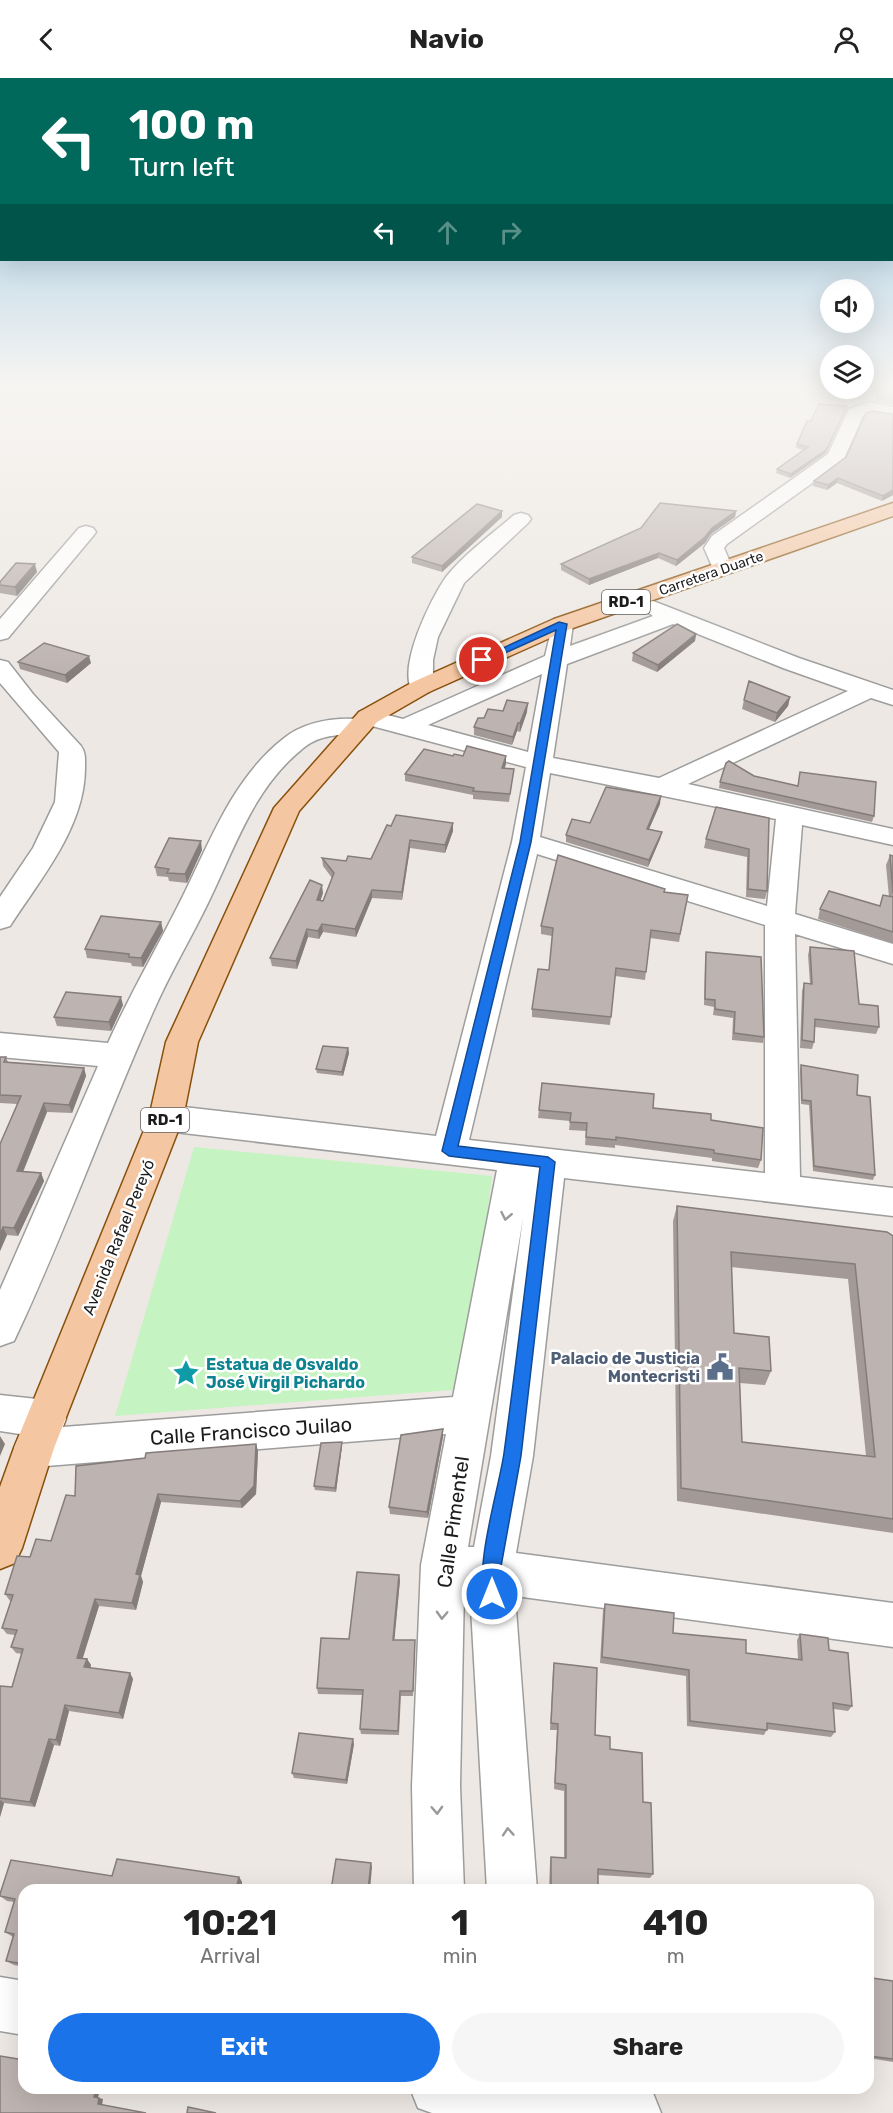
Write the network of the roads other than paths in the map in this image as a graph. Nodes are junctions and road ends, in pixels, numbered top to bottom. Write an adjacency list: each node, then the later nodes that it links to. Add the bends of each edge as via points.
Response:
1 (801, 482): 5 (street, via 719,540 714,548)
2 (893, 509): 5 (main road, Carretera Duarte / RD-1)
3 (521, 519): 12 (street, via 455,580 427,637 421,660)
4 (86, 532): 9 (street)
5 (722, 569): 6 (main road, Carretera Duarte / RD-1)
6 (632, 600): 7 (street); 8 (main road, Carretera Duarte / RD-1)
7 (673, 616): 10 (street); 13 (street)
8 (562, 624): 10 (street); 12 (main road, Carretera Duarte / RD-1)
9 (0, 633)
10 (556, 658): 16 (street); 17 (street)
11 (0, 667): 22 (street, via 72,751 68,801 49,842)
12 (421, 687): 15 (main road, Carretera Duarte / RD-1)
13 (869, 690): 14 (street); 18 (street)
14 (893, 698)
15 (364, 721): 16 (street); 26 (street, via 310,731 266,770 237,812); 27 (main road, Avenida Rafael Pereyó / RD-1, via 287,808 182,1042)
16 (403, 728): 17 (street)
17 (538, 763): 18 (street); 21 (street)
18 (662, 786): 19 (street)
19 (790, 815): 20 (street); 23 (street)
20 (893, 837)
21 (526, 842): 23 (street); 28 (street)
22 (0, 919)
23 (780, 920): 24 (street); 30 (street)
24 (893, 954)
25 (0, 1045): 26 (street)
26 (120, 1056): 32 (street, via 34,1261)
27 (166, 1118): 28 (street); 35 (main road, Avenida Rafael Pereyó / RD-1)
28 (449, 1151): 29 (street)
29 (532, 1160): 30 (street); 34 (street, Calle Pimentel, one-way to 34); 38 (street, via 512,1456)
30 (783, 1189): 31 (street)
31 (893, 1202)
32 (0, 1329)
33 (0, 1413): 35 (street, Calle Francisco Juilao)
34 (469, 1414): 35 (street, Calle Francisco Juilao); 37 (street, Calle Pimentel)
35 (40, 1433): 36 (main road, Avenida Rafael Pereyó / RD-1)
36 (0, 1548)
37 (443, 1565): 38 (street); 40 (street, Calle Pimentel, one-way to 40, via 436,1786)
38 (491, 1572): 39 (street); 41 (street, one-way to 38)
39 (893, 1625)
40 (439, 1884)
41 (512, 1884)
42 (0, 2004): 43 (street)
43 (18, 2007)
44 (444, 2095): 45 (street)
45 (525, 2101): 46 (street)
46 (633, 2113)

